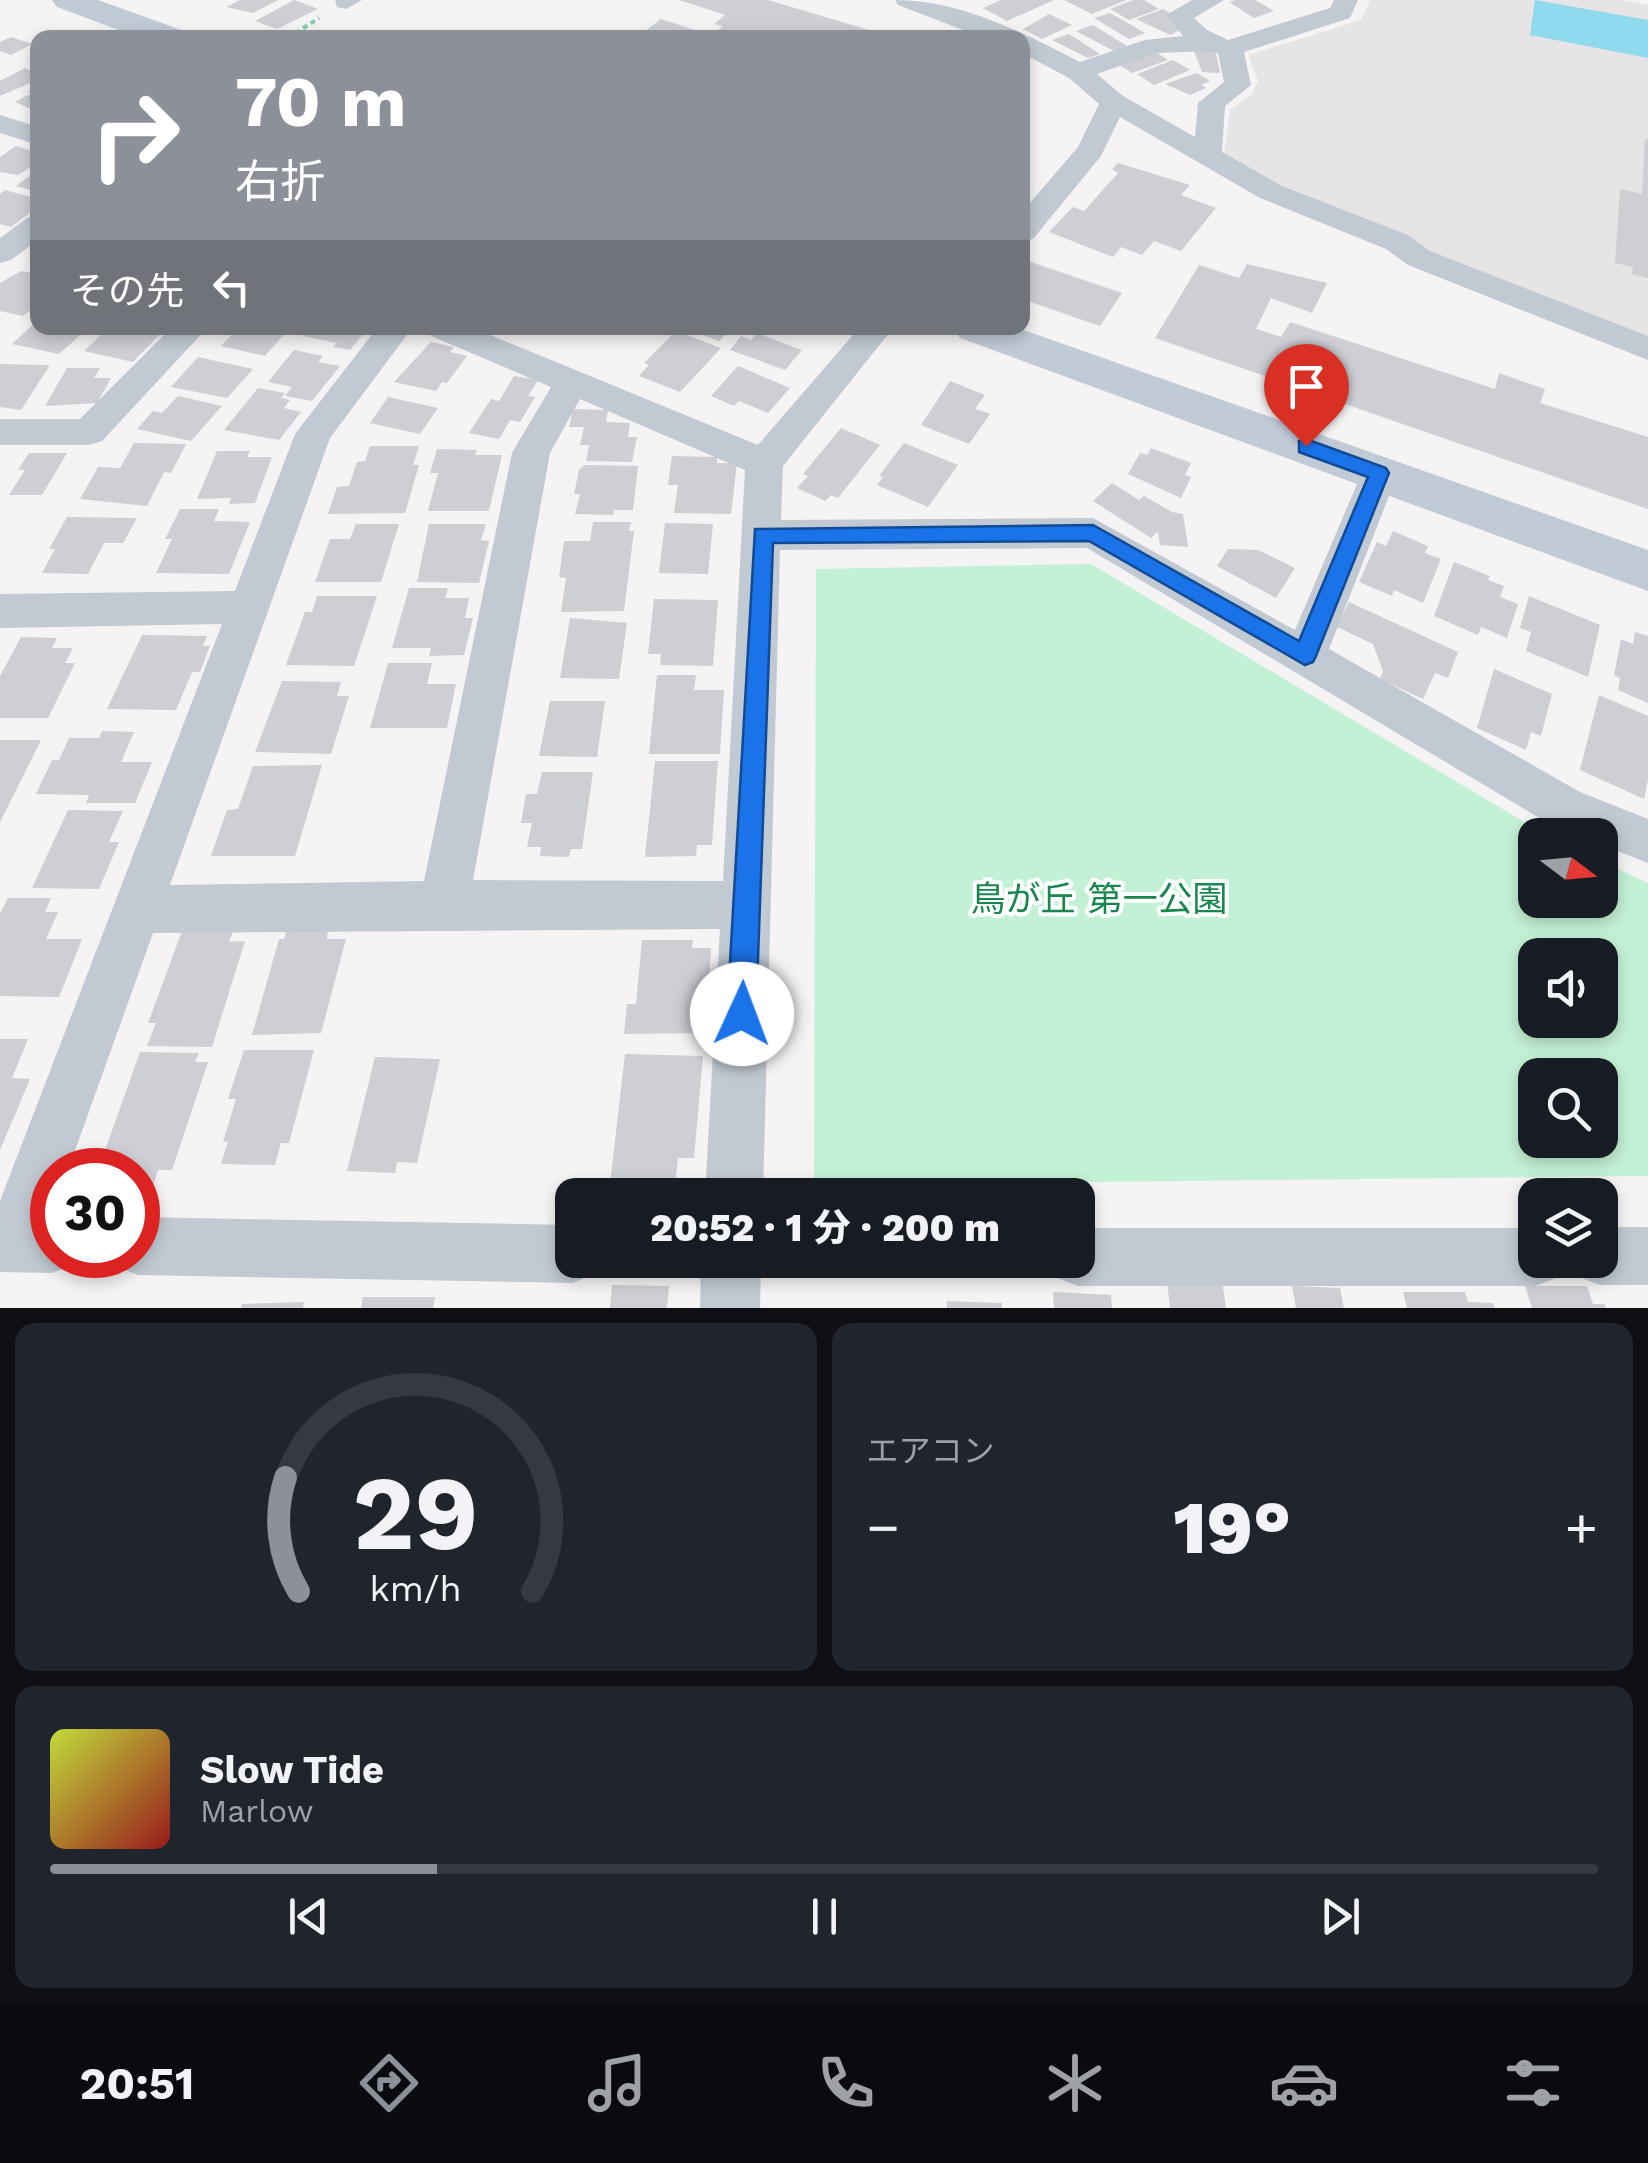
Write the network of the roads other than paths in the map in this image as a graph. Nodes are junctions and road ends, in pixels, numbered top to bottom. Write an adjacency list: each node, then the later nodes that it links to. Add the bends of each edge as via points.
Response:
1 (68, 0): 5 (street)
2 (907, 0): 6 (street)
3 (1346, 0): 8 (street, via 1341,13)
4 (1199, 1): 8 (street, via 1179,15 1190,31)
5 (150, 30)
6 (988, 30)
7 (1030, 46): 9 (street)
8 (1219, 46): 9 (street, via 1154,45); 13 (street, via 1238,85 1212,103)
9 (1078, 72): 10 (street)
10 (1113, 102): 13 (street); 14 (street, via 1092,150)
11 (0, 123): 12 (street)
12 (30, 134)
13 (1207, 157): 22 (street, via 1419,258)
14 (1030, 223)
15 (30, 231): 16 (street)
16 (0, 253)
17 (183, 335): 24 (street, via 89,432)
18 (390, 335): 29 (street, via 314,434)
19 (460, 335): 23 (street)
20 (870, 335): 25 (street)
21 (995, 335): 26 (street)
22 (1648, 349)
23 (573, 380): 25 (street); 33 (street, via 530,453)
24 (0, 432)
25 (764, 462): 27 (street)
26 (1379, 473): 28 (street); 31 (street)
27 (762, 535): 31 (street, via 1093,533); 34 (street)
28 (1648, 571)
29 (249, 607): 30 (street); 35 (street)
30 (0, 611)
31 (1305, 656): 32 (street, via 1564,806)
32 (1648, 841)
33 (444, 904): 34 (street); 35 (street)
34 (746, 905): 36 (street)
35 (137, 909): 37 (street)
36 (735, 1178)
37 (22, 1244)
38 (160, 1246): 39 (street)
39 (555, 1254)
40 (1518, 1256): 43 (street)
41 (1618, 1256): 42 (street)
42 (1648, 1256)
43 (1095, 1258)
44 (731, 1278): 45 (street)
45 (730, 1308)

